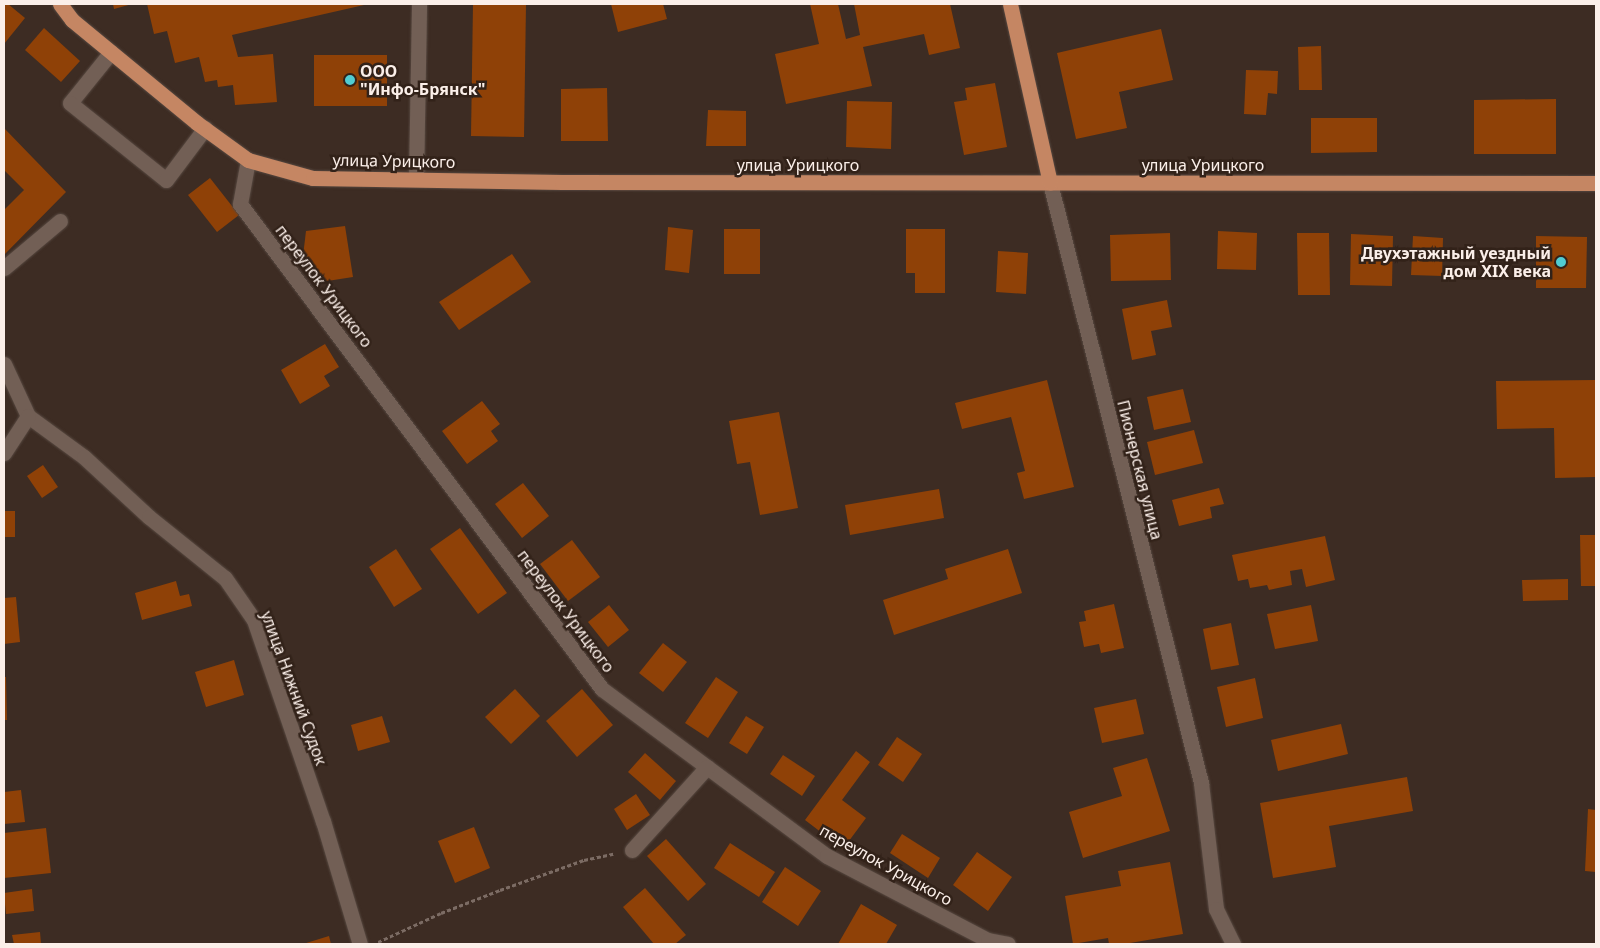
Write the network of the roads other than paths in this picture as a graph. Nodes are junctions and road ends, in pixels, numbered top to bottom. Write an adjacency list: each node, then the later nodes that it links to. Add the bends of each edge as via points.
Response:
1 (60, 4): 4 (main road, улица Урицкого, via 72,20)
2 (419, 4): 7 (street)
3 (1010, 4): 8 (main road, Пионерская улица)
4 (112, 52): 5 (main road, улица Урицкого); 5 (street, via 70,103 166,180)
5 (205, 128): 6 (main road, улица Урицкого)
6 (248, 160): 7 (main road, улица Урицкого, via 313,178); 15 (street, переулок Урицкого, via 240,204 602,689)
7 (416, 179): 8 (main road, улица Урицкого)
8 (1050, 183): 9 (main road, улица Урицкого); 19 (street, Пионерская улица, via 1201,783 1216,909)
9 (1596, 183)
10 (60, 221): 11 (street)
11 (4, 268)
12 (4, 364): 13 (street)
13 (28, 416): 14 (street); 17 (street, улица Нижний Судок, via 84,457 149,517 225,578 254,620 323,821)
14 (4, 453)
15 (707, 767): 16 (street); 18 (street, переулок Урицкого, via 827,856 988,940)
16 (632, 850)
17 (360, 944)
18 (1008, 944)
19 (1233, 944)

